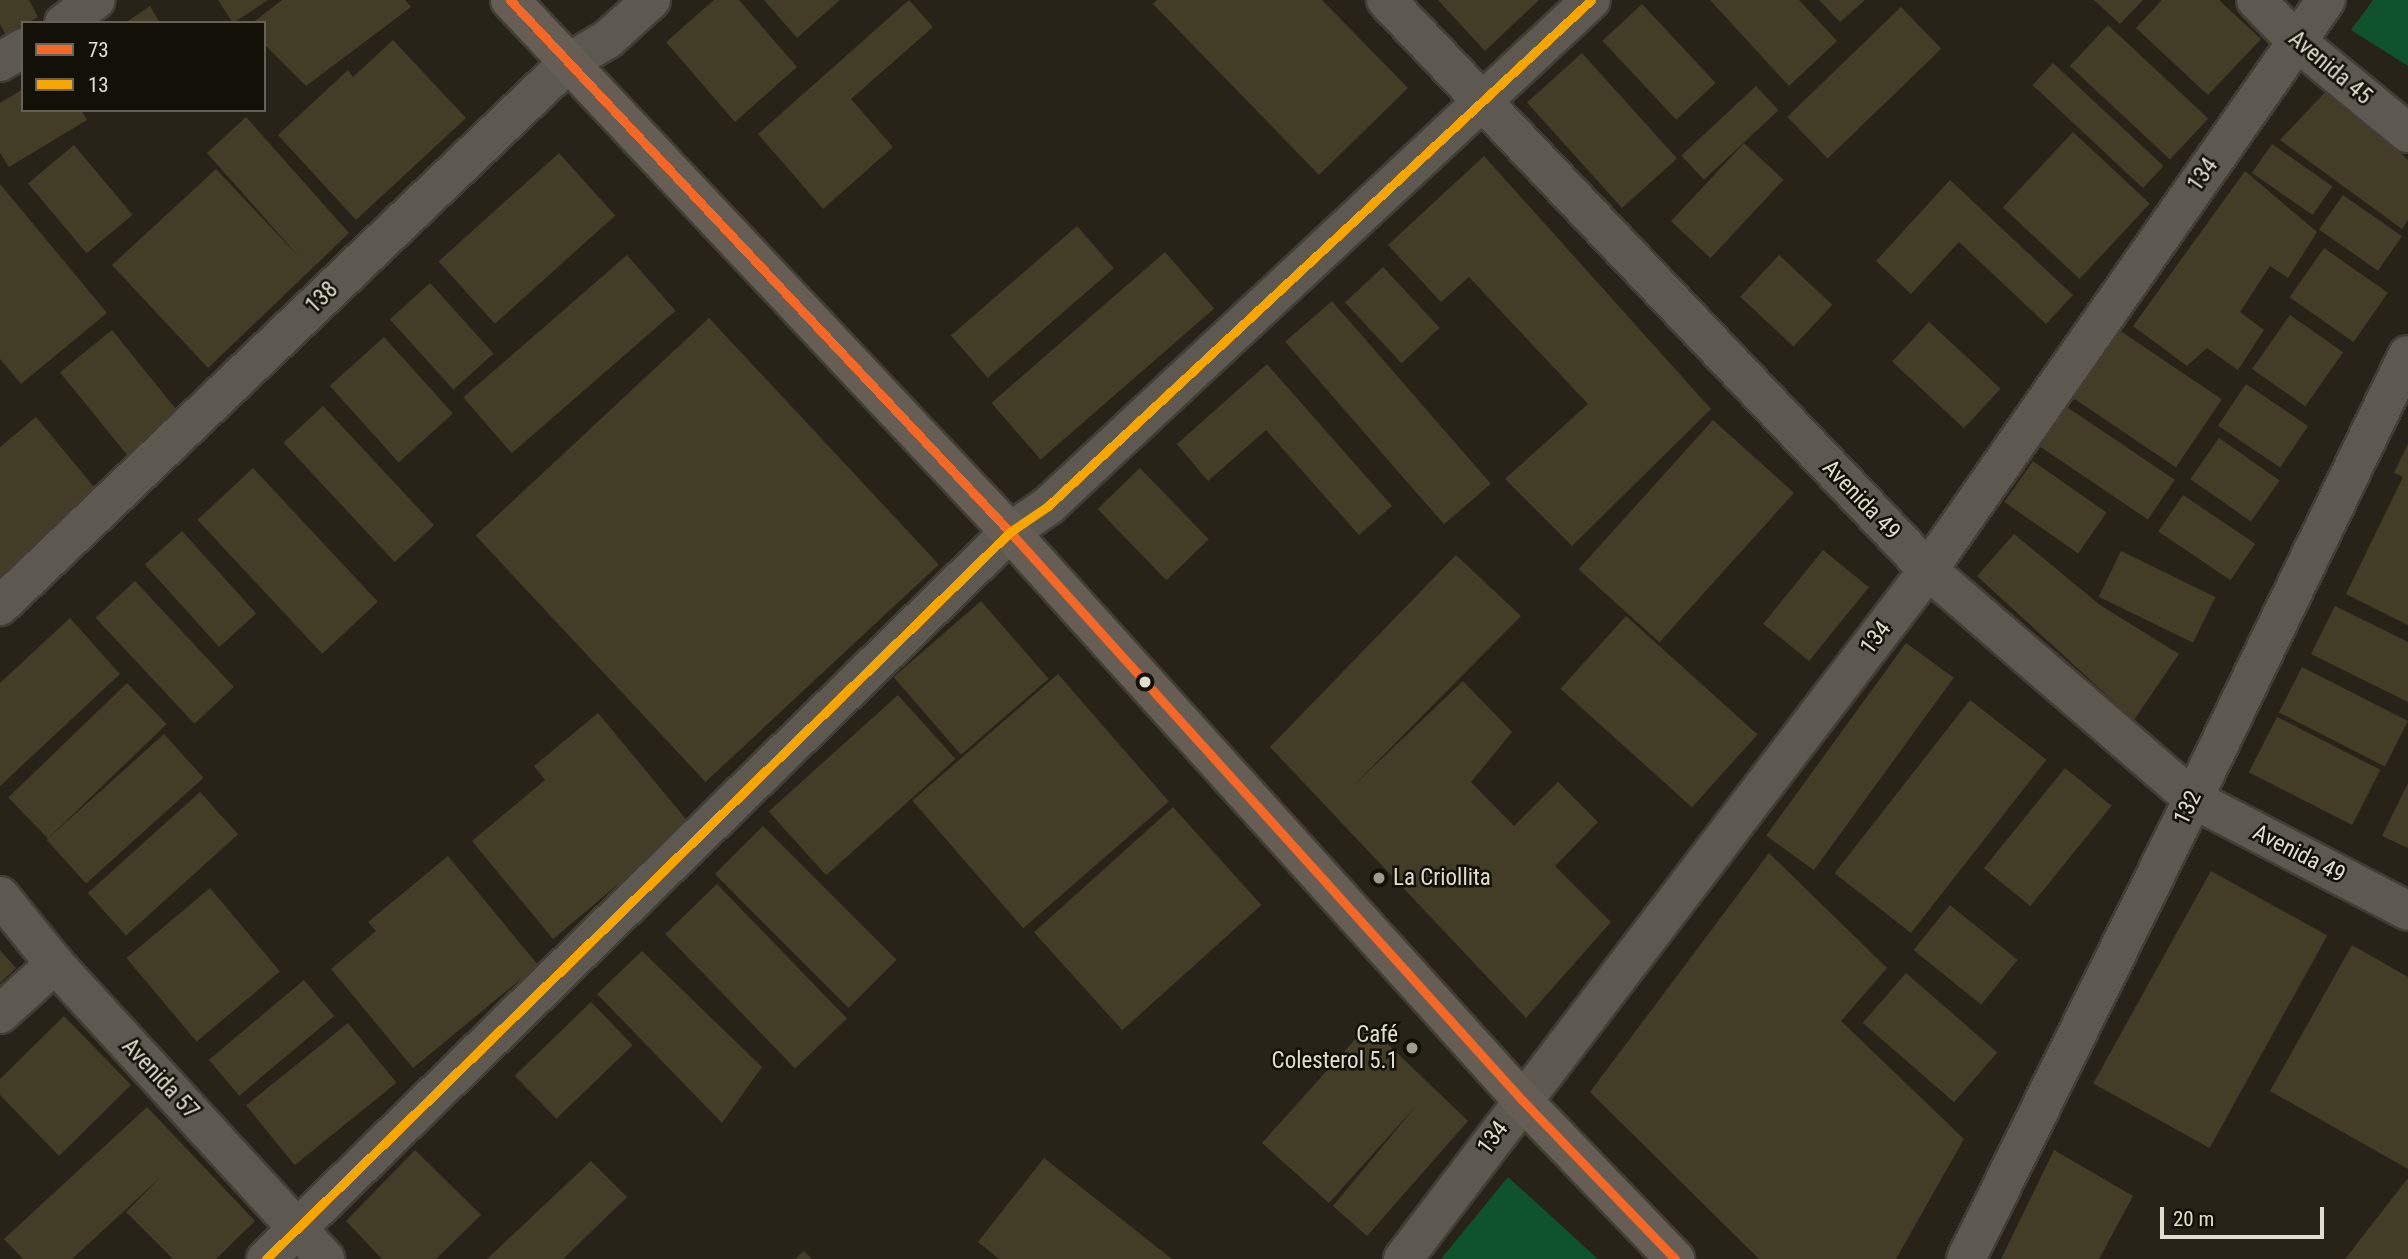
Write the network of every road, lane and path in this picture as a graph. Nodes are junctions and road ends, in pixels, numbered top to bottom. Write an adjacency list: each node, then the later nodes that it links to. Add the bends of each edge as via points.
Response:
1 (96, 0): 8 (street)
2 (510, 0): 11 (main road)
3 (651, 0): 11 (street, 138, via 608,39)
4 (1387, 0): 13 (street, Avenida 49)
5 (1591, 0): 13 (street)
6 (2256, 0): 9 (street, Avenida 45)
7 (2326, 0): 9 (street, 134)
8 (67, 21)
9 (2296, 41): 14 (street, Avenida 45); 17 (street, 134)
10 (21, 49): 12 (street)
11 (569, 61): 16 (main road); 18 (street, 138)
12 (0, 62)
13 (1479, 102): 16 (street, via 1048,506); 17 (street, Avenida 49)
14 (2408, 133)
15 (2408, 355): 19 (street, 132)
16 (1010, 532): 24 (main road); 25 (street)
17 (1928, 570): 19 (street, Avenida 49); 24 (street, 134)
18 (0, 606)
19 (2193, 799): 21 (street, Avenida 49); 30 (street, 132)
20 (0, 896): 22 (street, Avenida 57)
21 (2408, 911)
22 (54, 964): 23 (street); 25 (street, Avenida 57)
23 (0, 1014)
24 (1522, 1100): 28 (street, 134); 29 (main road)
25 (298, 1229): 26 (street); 27 (street, Avenida 57)
26 (266, 1259)
27 (325, 1259)
28 (1403, 1259)
29 (1675, 1259)
30 (1966, 1259)

